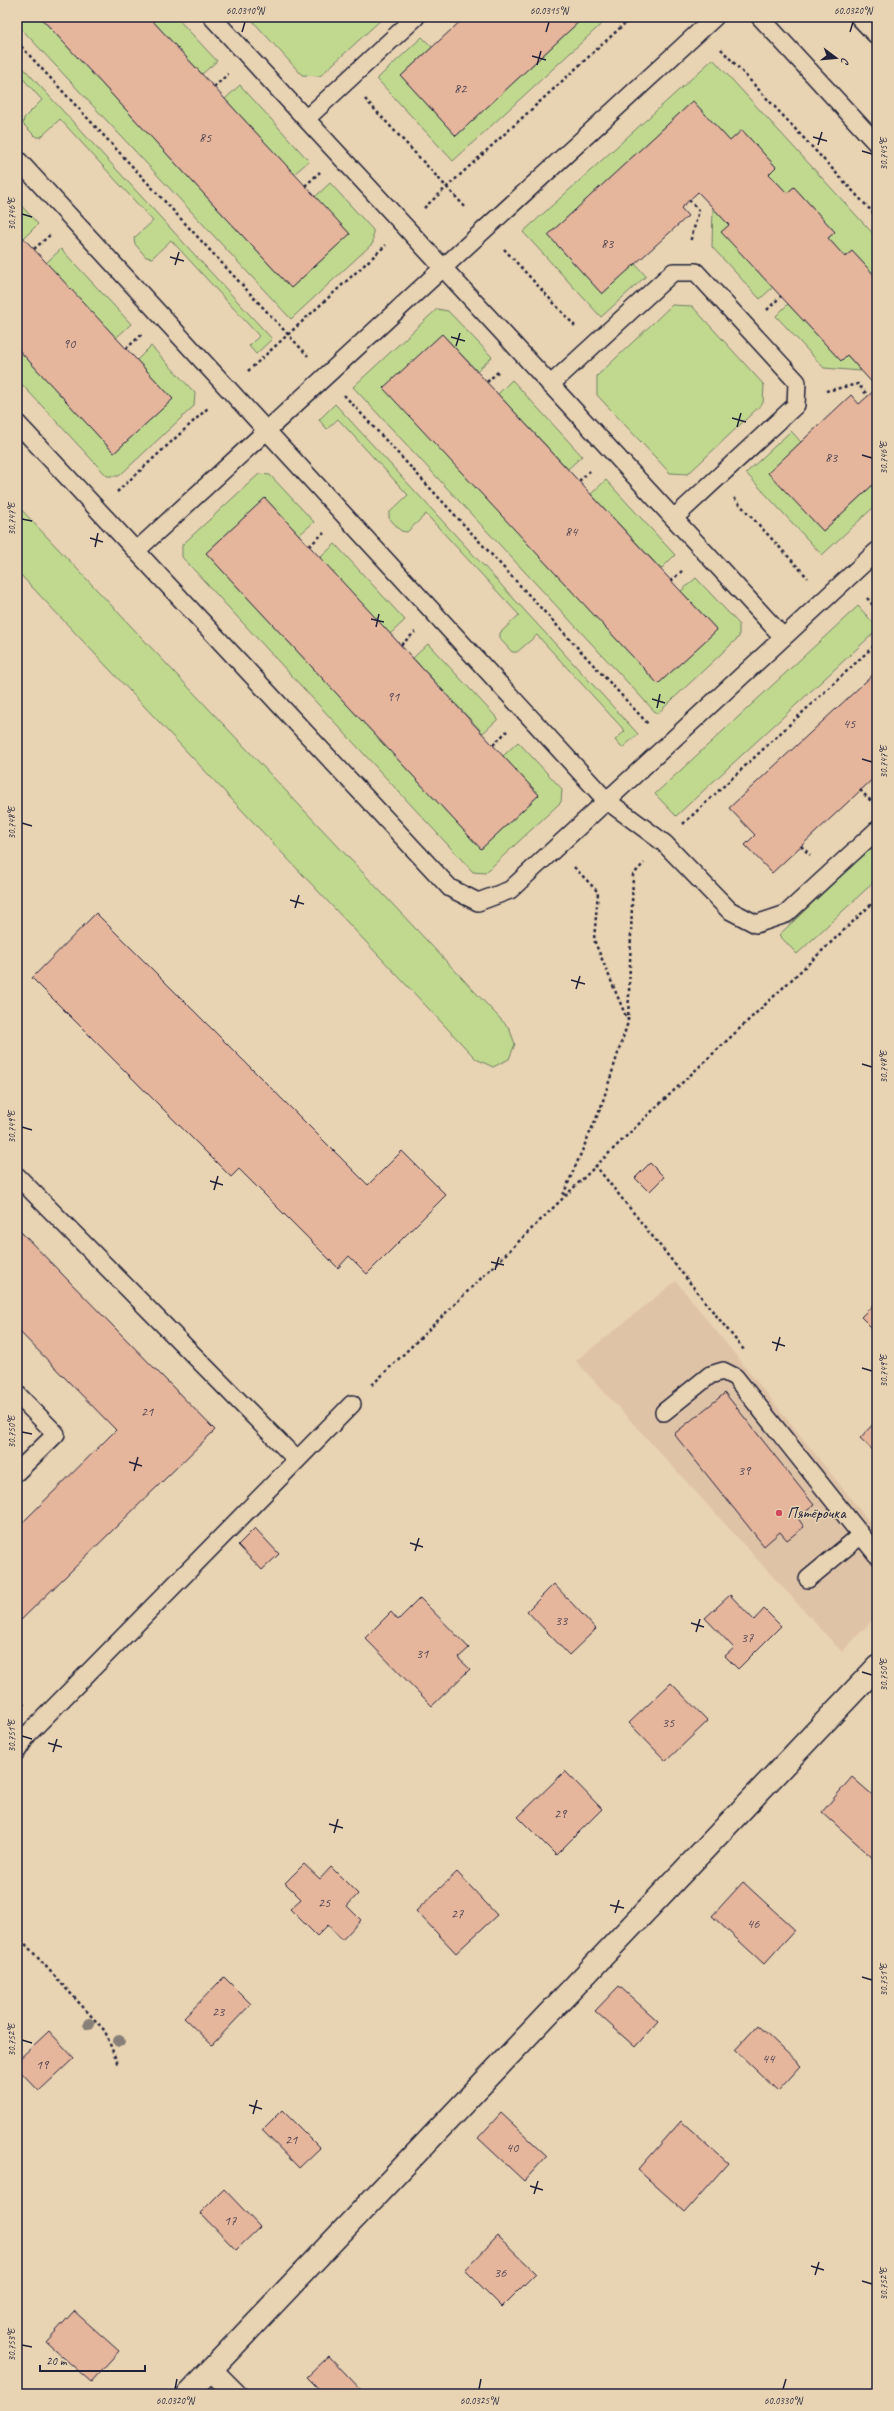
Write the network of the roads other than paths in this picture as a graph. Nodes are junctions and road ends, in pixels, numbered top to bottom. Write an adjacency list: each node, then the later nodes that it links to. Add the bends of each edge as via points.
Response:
1 (212, 17): 7 (lane)
2 (416, 17): 7 (lane)
3 (715, 17): 10 (lane)
4 (760, 17): 8 (lane)
5 (859, 17): 6 (lane)
6 (877, 36)
7 (306, 119): 10 (lane)
8 (877, 144)
9 (17, 159): 13 (lane)
10 (443, 268): 11 (lane); 13 (lane)
11 (550, 385): 14 (lane); 14 (lane, via 673,272 696,272 797,382 796,405)
12 (17, 423): 15 (lane)
13 (266, 431): 15 (lane); 18 (lane)
14 (674, 518): 17 (lane)
15 (136, 551): 18 (lane, via 450,888 478,902 510,890)
16 (877, 551): 17 (lane)
17 (783, 637): 18 (lane)
18 (606, 800): 19 (lane, via 664,843 729,910 756,924 786,914)
19 (877, 830)
20 (17, 1176): 24 (lane)
21 (17, 1394): 25 (lane, via 56,1434)
22 (352, 1404): 24 (lane)
23 (664, 1412): 26 (lane, via 710,1375 723,1371 735,1377)
24 (297, 1460): 30 (lane, via 28,1734)
25 (17, 1472)
26 (862, 1535): 27 (lane); 28 (lane)
27 (877, 1555)
28 (808, 1579)
29 (877, 1666): 31 (main road)
30 (17, 1751)
31 (211, 2370): 32 (main road); 33 (main road)
32 (188, 2394)
33 (235, 2394)

